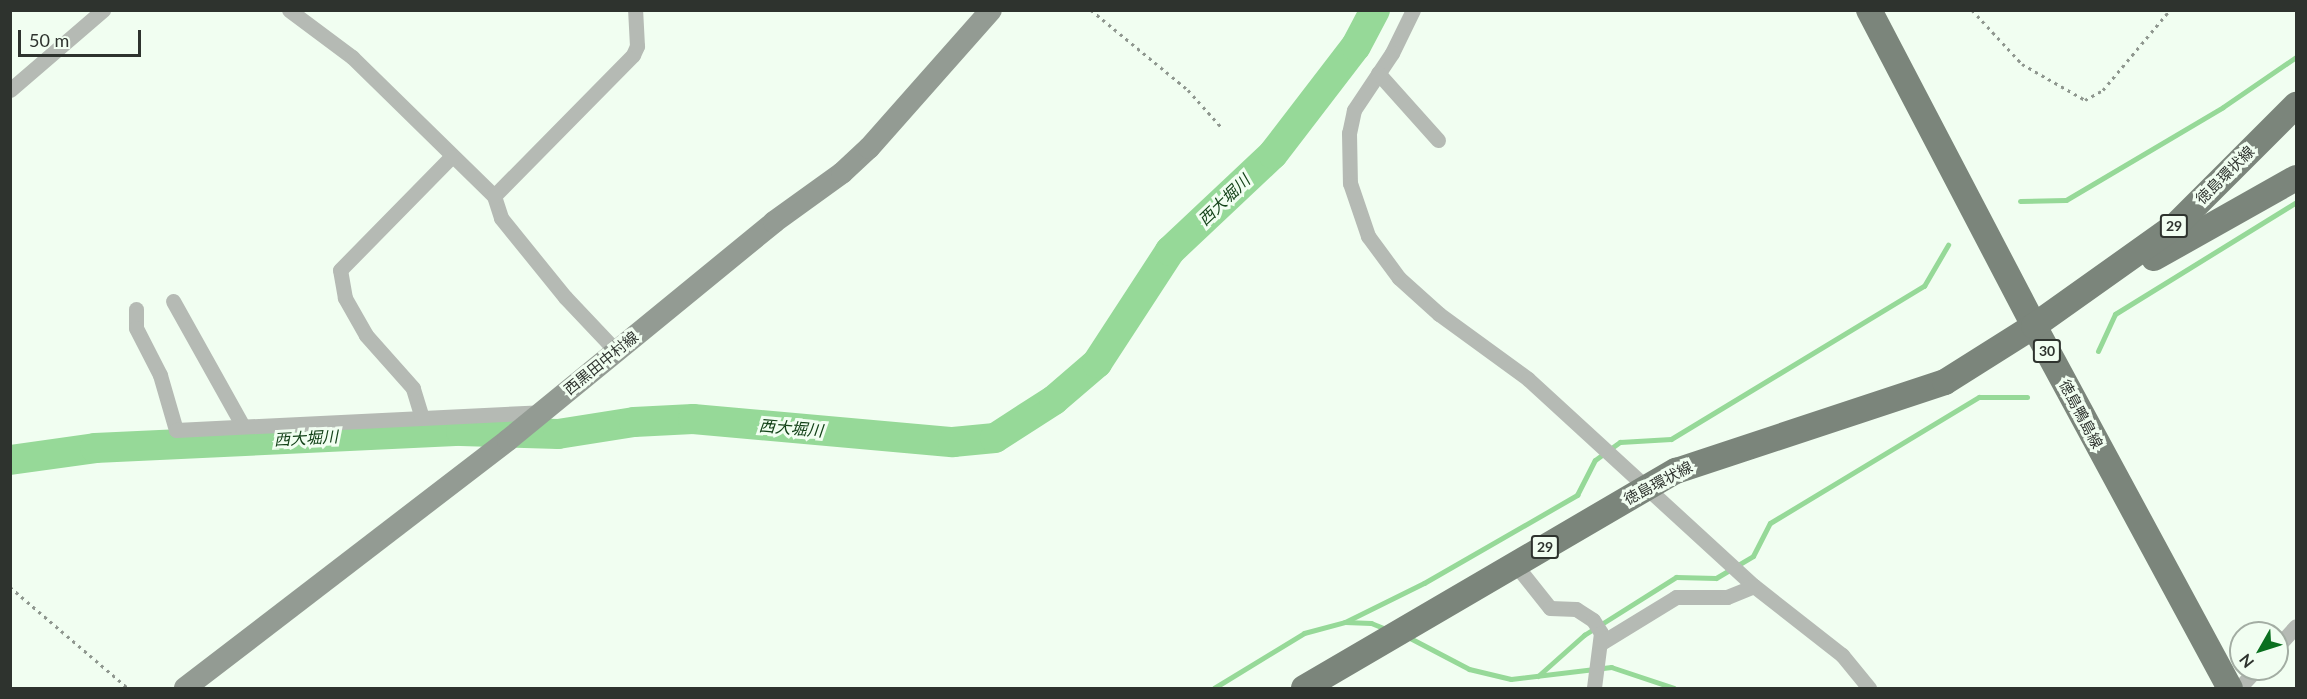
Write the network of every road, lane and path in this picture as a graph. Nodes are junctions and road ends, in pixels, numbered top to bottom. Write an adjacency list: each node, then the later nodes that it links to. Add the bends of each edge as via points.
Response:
1 (104, 10): 11 (street)
2 (289, 10): 15 (street, via 352,57)
3 (635, 10): 17 (street, via 637,46 633,55)
4 (991, 10): 21 (main road, 西黒田中村線, via 869,148 842,173 774,222)
5 (1091, 10): 13 (path, via 1188,90)
6 (1413, 10): 10 (street)
7 (1869, 10): 20 (main road, 徳島鴨島線 / 30)
8 (1972, 10): 9 (path, via 2022,64 2085,100 2103,90)
9 (2170, 10)
10 (1378, 73): 14 (street); 25 (street, via 1354,110 1349,133 1350,183 1368,236 1415,292 1528,379)
11 (10, 90)
12 (2296, 105): 20 (main road, 徳島環状線 / 29, via 2176,225)
13 (1223, 129)
14 (1438, 140)
15 (451, 157): 17 (street); 22 (street, via 340,270 345,298 366,335 413,388)
16 (2296, 178): 20 (main road, 徳島環状線 / 29)
17 (494, 196): 21 (street, via 501,218 565,297)
18 (173, 301): 24 (street)
19 (136, 309): 24 (street, via 136,328 160,375 176,430)
20 (2034, 326): 25 (main road, 徳島環状線 / 29, via 1945,382 1700,462); 35 (main road, 徳島鴨島線 / 30)
21 (616, 351): 23 (main road, 西黒田中村線)
22 (422, 418): 23 (street); 24 (street)
23 (535, 418): 32 (main road, 西黒田中村線)
24 (243, 426)
25 (1647, 488): 26 (main road, 徳島環状線 / 29); 27 (street)
26 (1515, 564): 29 (street, via 1550,608 1576,609); 33 (main road, 徳島環状線 / 29)
27 (1754, 586): 29 (street, via 1727,597 1676,597); 34 (street, via 1842,655)
28 (10, 587): 31 (path)
29 (1599, 636): 30 (street)
30 (1595, 685)
31 (128, 688)
32 (185, 688)
33 (1304, 688)
34 (1869, 688)
35 (2230, 688)

